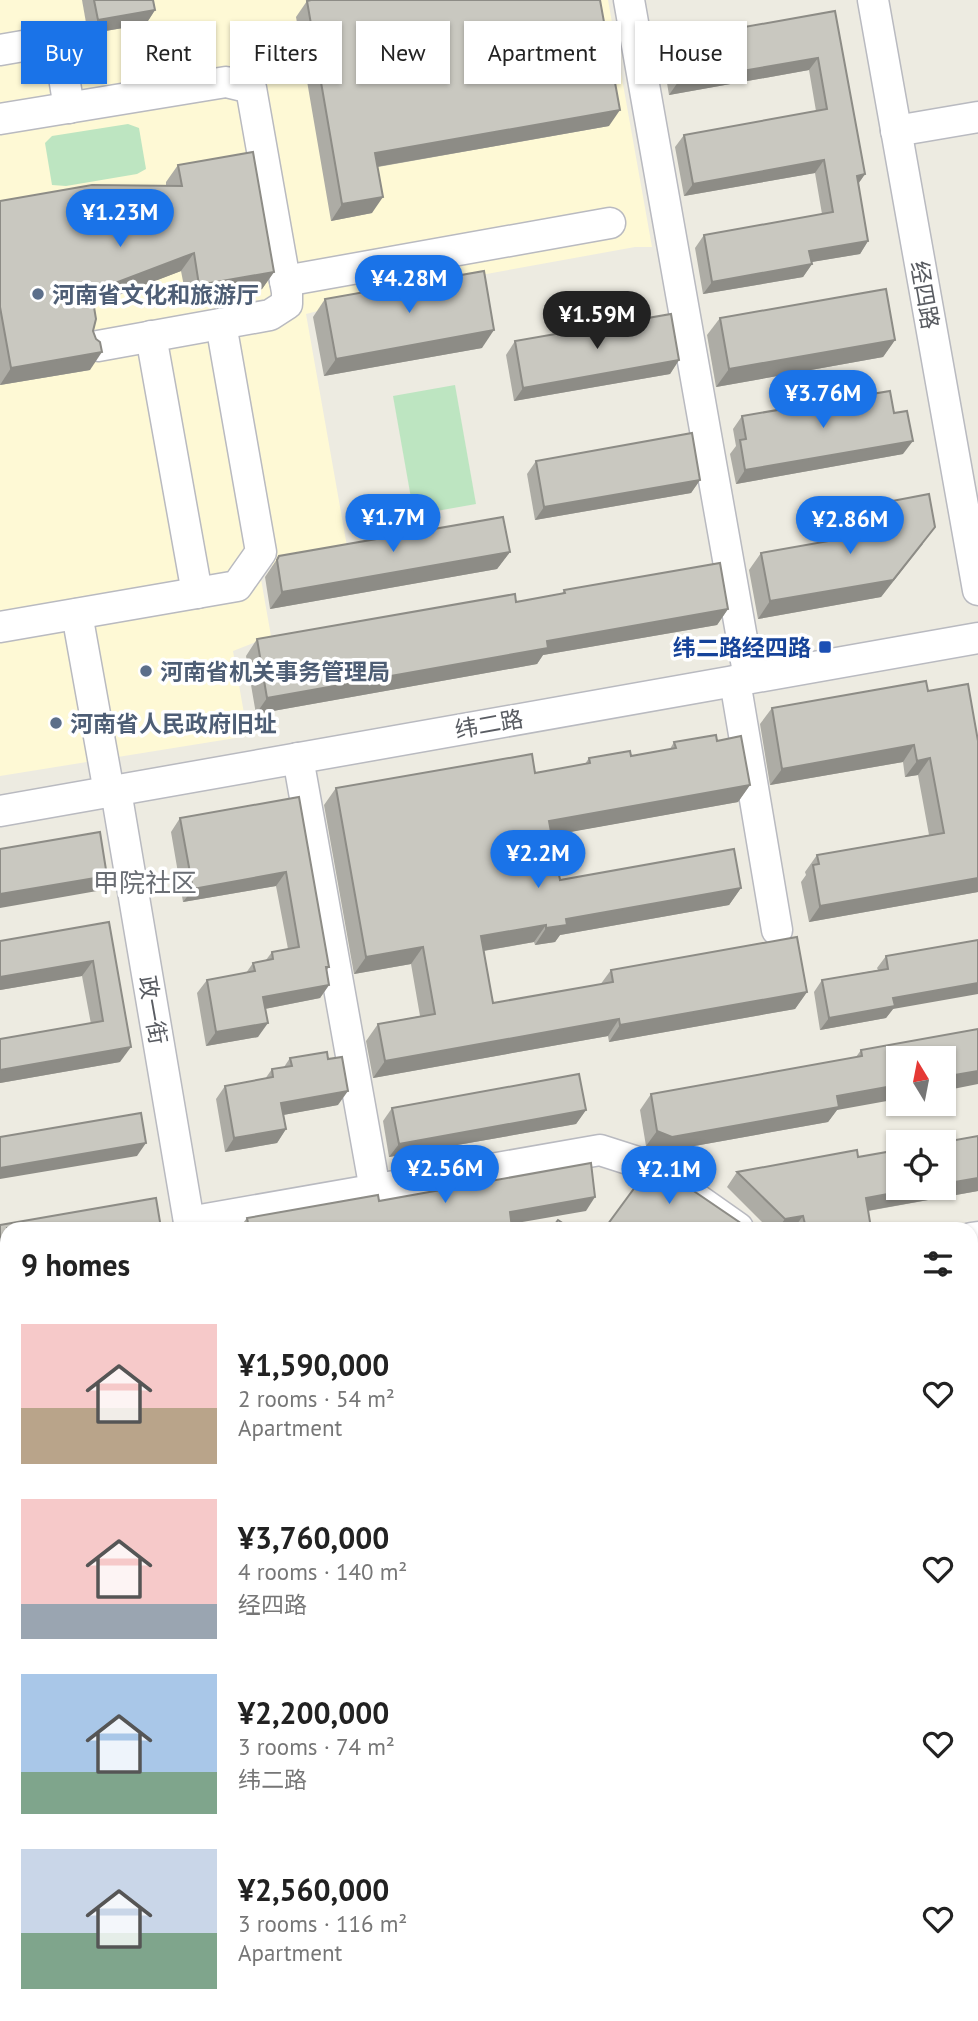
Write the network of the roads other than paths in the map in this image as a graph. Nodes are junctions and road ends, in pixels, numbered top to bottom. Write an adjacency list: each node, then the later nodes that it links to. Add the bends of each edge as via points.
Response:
1 (629, 0): 18 (street)
2 (873, 0): 7 (street, 经四路)
3 (0, 50): 4 (street, via 58,40)
4 (69, 108): 6 (street); 9 (street, via 226,82 251,88)
5 (978, 117): 7 (street)
6 (0, 119)
7 (896, 131): 13 (street, 经四路)
8 (610, 223): 9 (street)
9 (285, 281): 10 (street, via 287,304 270,316)
10 (221, 324): 11 (street); 14 (street, via 261,552 237,586)
11 (151, 336): 12 (street); 14 (street)
12 (99, 346)
13 (978, 590)
14 (197, 593): 15 (street)
15 (77, 614): 16 (street); 20 (street, 政一街)
16 (0, 627)
17 (978, 638): 18 (street, 纬二路)
18 (742, 680): 19 (street, 纬二路); 22 (street)
19 (298, 758): 20 (street, 纬二路); 23 (street)
20 (112, 791): 21 (street, 纬二路); 24 (street, 政一街)
21 (0, 811)
22 (777, 930)
23 (375, 1190): 25 (street); 26 (street, via 600,1150 650,1166)
24 (189, 1222)
25 (206, 1222)
26 (729, 1222)

